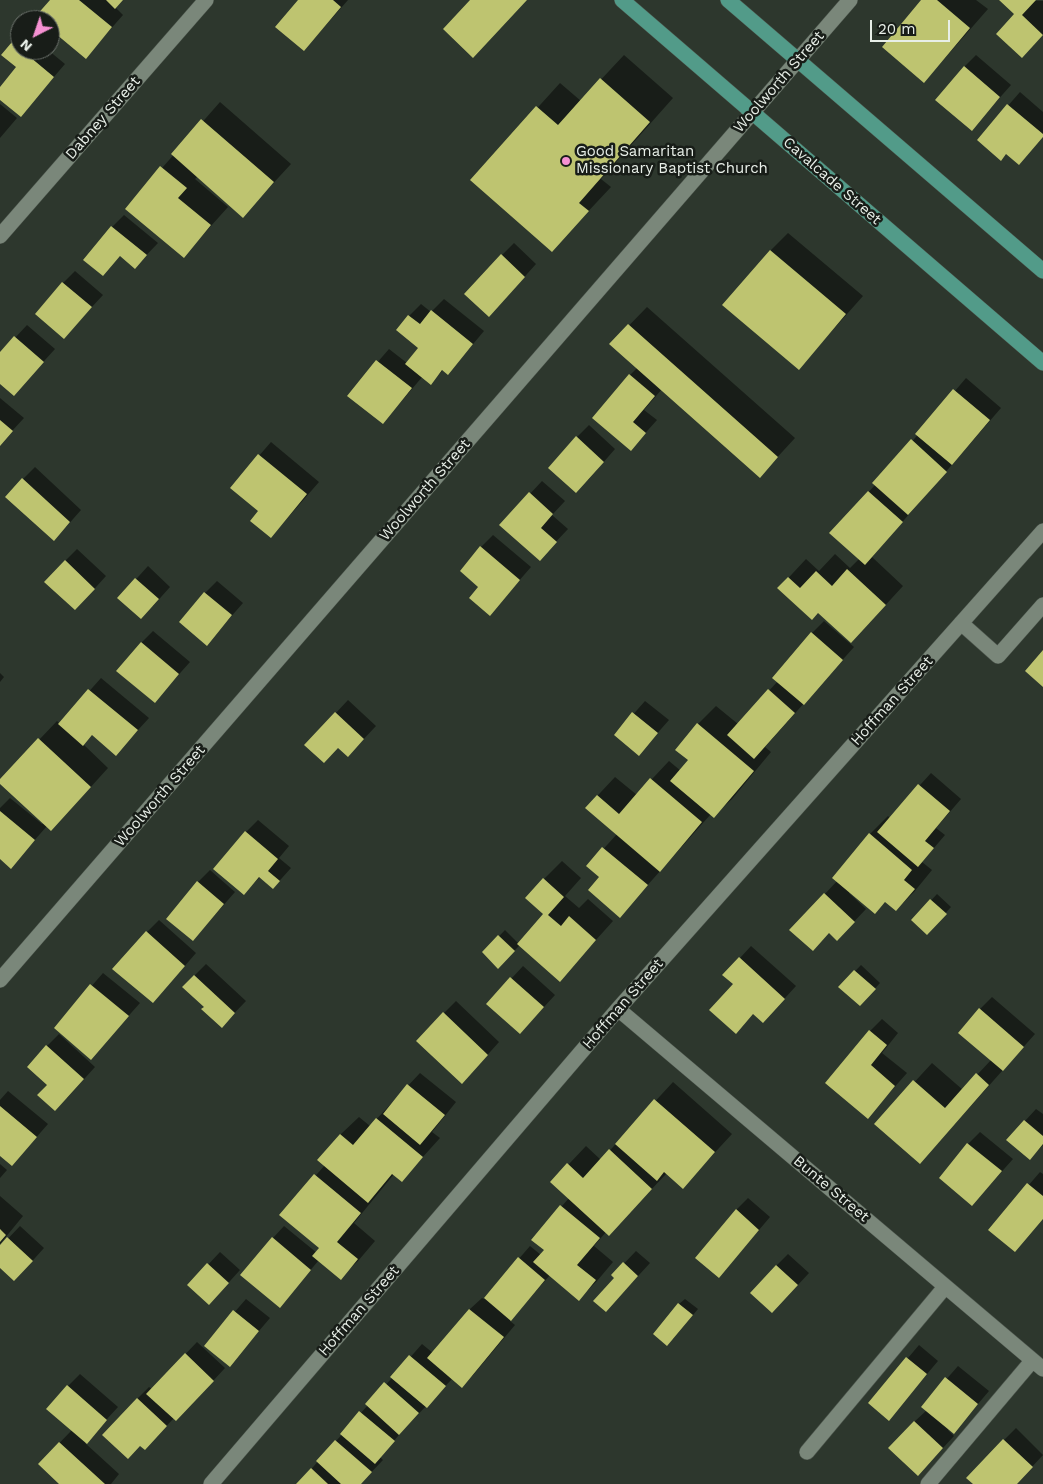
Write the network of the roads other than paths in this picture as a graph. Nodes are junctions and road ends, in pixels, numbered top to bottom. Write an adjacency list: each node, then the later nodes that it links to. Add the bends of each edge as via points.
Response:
1 (206, 0): 7 (street, Dabney Street)
2 (622, 0): 6 (main road, Cavalcade Street)
3 (728, 0): 5 (main road)
4 (850, 0): 5 (street, Woolworth Street)
5 (798, 60): 6 (street, Woolworth Street); 8 (main road)
6 (752, 112): 9 (main road, Cavalcade Street); 13 (street, Woolworth Street)
7 (0, 236)
8 (1043, 271)
9 (1043, 363)
10 (1043, 531): 12 (street, Hoffman Street)
11 (1043, 605): 12 (street, via 998,656)
12 (961, 623): 14 (street, Hoffman Street)
13 (0, 980)
14 (618, 1009): 15 (street, Bunte Street); 18 (street, Hoffman Street)
15 (945, 1287): 16 (street, Bunte Street); 17 (street)
16 (1038, 1365): 19 (street)
17 (806, 1452)
18 (210, 1484)
19 (928, 1484)

